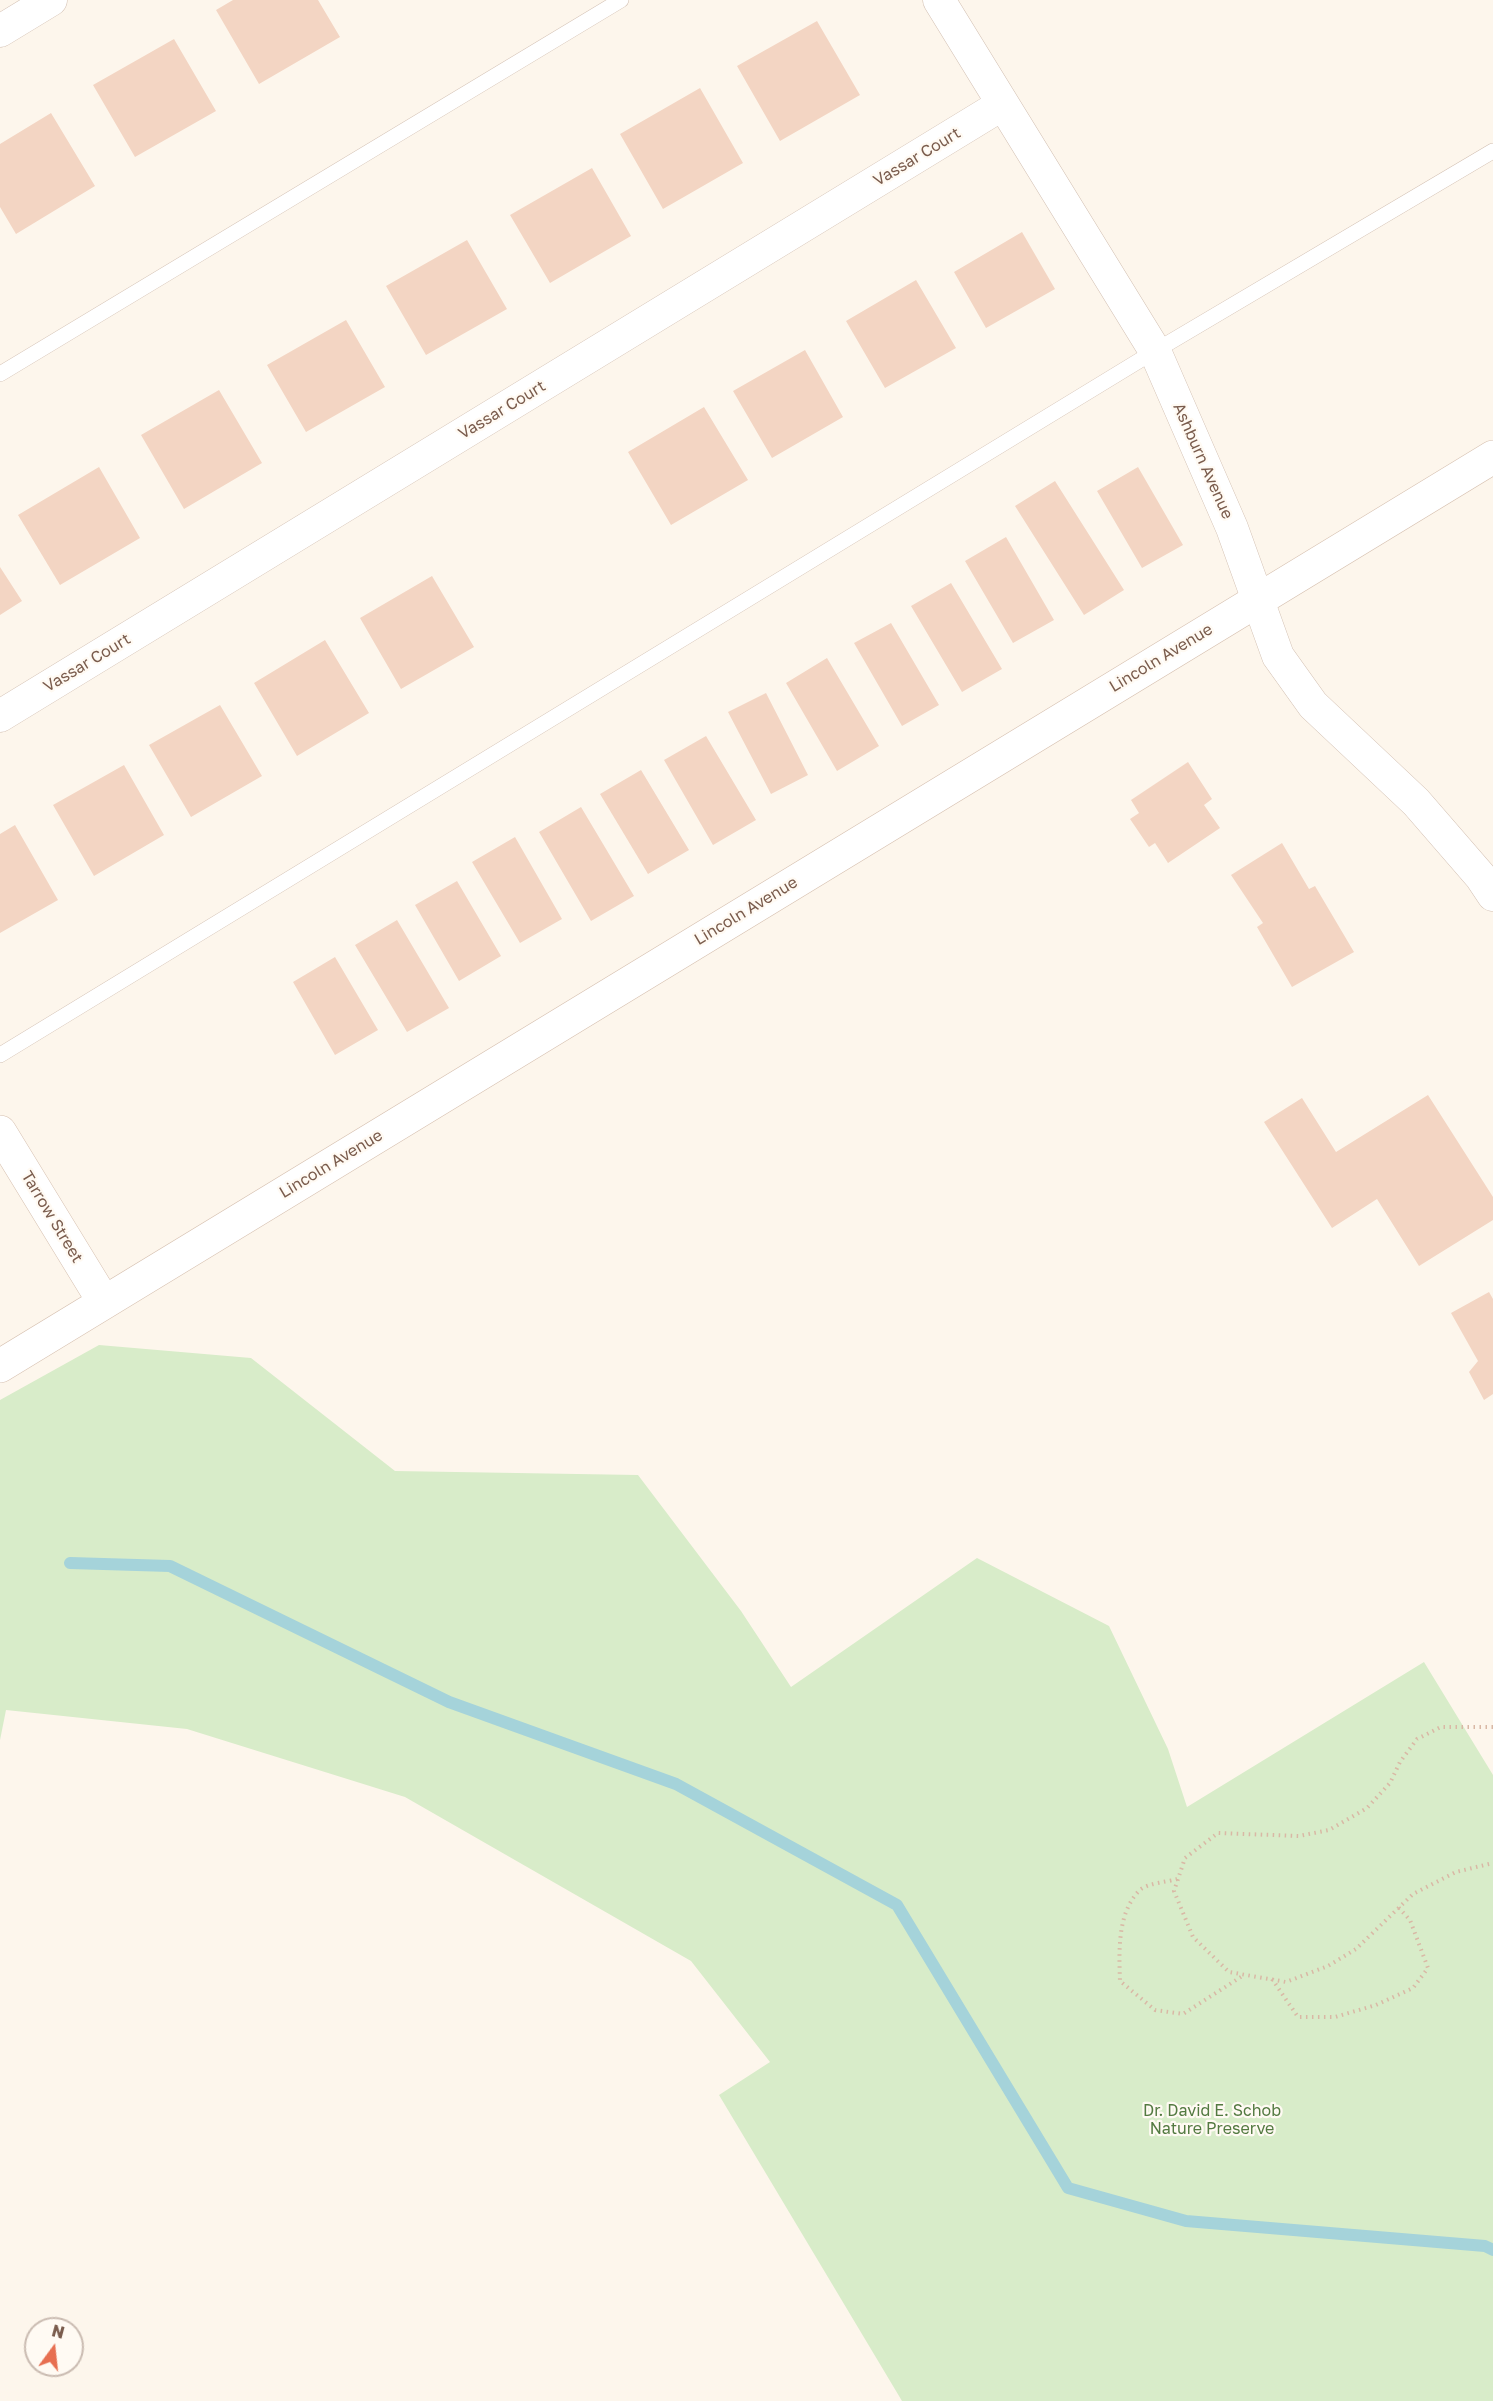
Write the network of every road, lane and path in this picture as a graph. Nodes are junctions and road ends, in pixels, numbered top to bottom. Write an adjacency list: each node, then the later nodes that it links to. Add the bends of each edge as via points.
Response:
1 (51, 0): 4 (street)
2 (621, 0): 8 (lane)
3 (939, 0): 5 (street, Ashburn Avenue)
4 (0, 31)
5 (1003, 104): 7 (street, Ashburn Avenue); 11 (street, Vassar Court)
6 (1493, 151): 7 (lane)
7 (1155, 351): 10 (street, Ashburn Avenue, via 1232,528); 13 (lane)
8 (0, 374)
9 (1493, 457): 10 (street, Lincoln Avenue)
10 (1257, 599): 12 (street, Ashburn Avenue, via 1278,656 1313,705 1416,802); 15 (street, Lincoln Avenue)
11 (0, 716)
12 (1493, 895)
13 (0, 1055)
14 (0, 1132): 15 (street, Tarrow Street)
15 (104, 1302): 16 (street, Lincoln Avenue)
16 (0, 1366)
17 (1493, 1727): 19 (path, via 1441,1727 1417,1739 1390,1783 1367,1808 1329,1830 1299,1836 1218,1833 1185,1858)
18 (1493, 1863): 20 (path, via 1456,1872 1413,1894)
19 (1177, 1879): 21 (path, via 1174,1891 1192,1937 1229,1972); 21 (path, via 1142,1889 1127,1909 1118,1949 1120,1981 1155,2010 1184,2014)
20 (1398, 1907): 22 (path, via 1356,1949 1328,1966 1286,1982); 22 (path, via 1410,1920 1428,1968 1413,1988 1376,2005 1335,2017 1298,2017)
21 (1245, 1975): 22 (path)
22 (1272, 1979)

